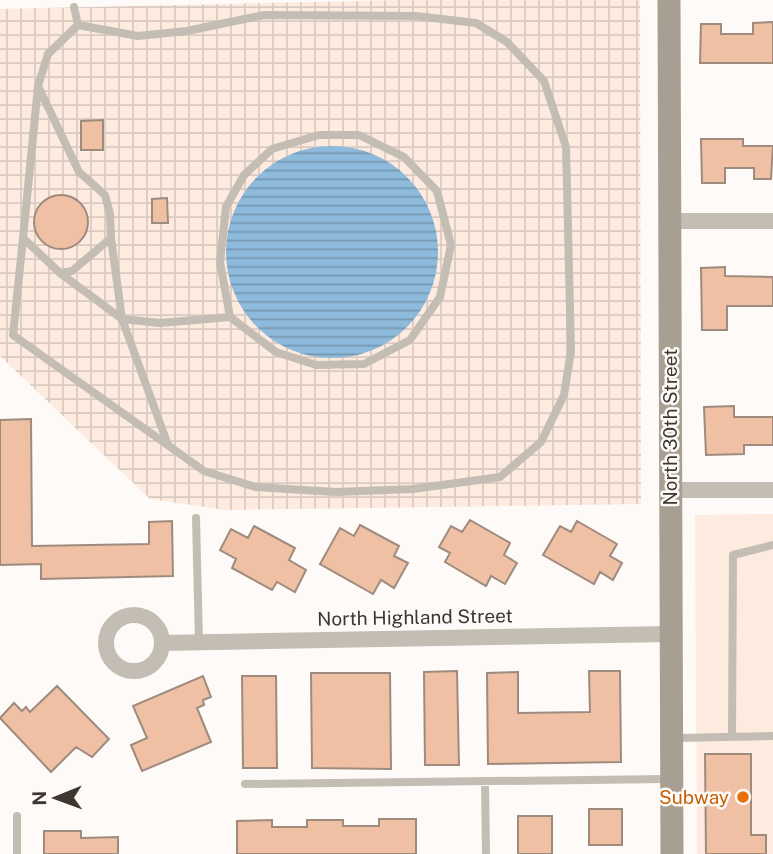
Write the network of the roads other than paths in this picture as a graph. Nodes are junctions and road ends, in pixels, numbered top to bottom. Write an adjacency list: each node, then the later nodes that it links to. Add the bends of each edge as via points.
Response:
1 (669, 0): 6 (main road, North 30th Street)
2 (74, 7): 3 (lane)
3 (78, 25): 4 (lane, via 48,54); 12 (lane, via 138,36 264,15 416,16 477,23 507,42 544,81 566,148 571,351 564,395 541,442 500,477 413,489 336,492 255,487 204,471)
4 (38, 86): 7 (lane); 8 (lane, via 79,172 105,195)
5 (773, 220): 6 (street)
6 (669, 221): 13 (main road, North 30th Street)
7 (23, 238): 9 (lane); 12 (lane, via 13,335)
8 (111, 238): 9 (lane, via 72,271); 11 (lane)
9 (60, 272): 11 (lane)
10 (230, 317): 10 (lane, via 276,352 316,365 364,364 410,340 440,297 451,245 437,191 404,157 359,135 319,135 272,149 244,175 226,207 220,262); 11 (lane, via 160,323)
11 (122, 319): 12 (lane)
12 (168, 445)
13 (671, 490): 14 (street); 17 (main road, North 30th Street)
14 (773, 490)
15 (196, 518): 18 (lane)
16 (773, 545): 21 (lane, via 733,555)
17 (670, 634): 18 (street, North Highland Street); 22 (main road, North 30th Street)
18 (199, 642): 19 (street, North Highland Street)
19 (162, 643)
20 (773, 736): 21 (lane)
21 (732, 737): 22 (lane)
22 (671, 738): 23 (main road, North 30th Street)
23 (671, 779): 24 (lane); 29 (main road, North 30th Street)
24 (485, 781): 25 (lane); 28 (lane)
25 (245, 784)
26 (17, 816): 27 (lane)
27 (17, 854)
28 (486, 854)
29 (672, 854)

